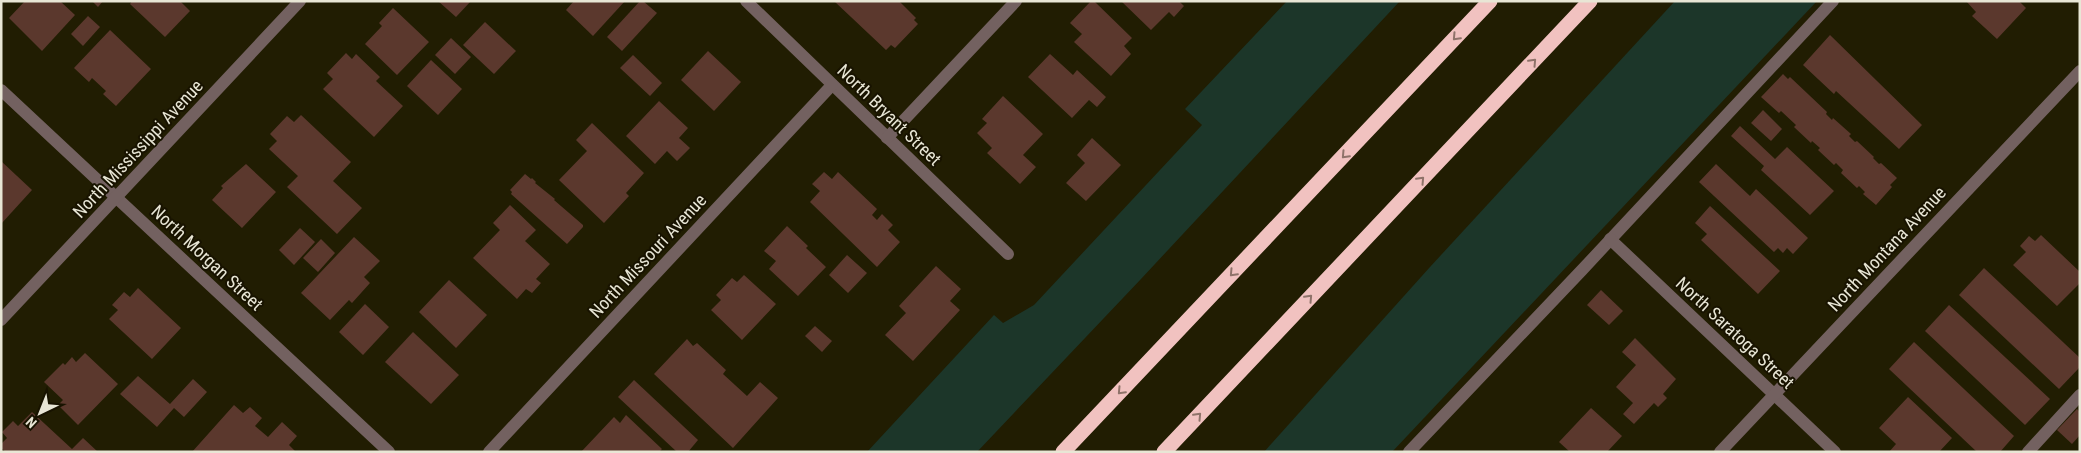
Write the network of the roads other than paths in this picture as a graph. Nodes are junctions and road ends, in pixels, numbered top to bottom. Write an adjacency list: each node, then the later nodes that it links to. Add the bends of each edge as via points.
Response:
1 (300, 1): 11 (street, North Mississippi Avenue)
2 (746, 1): 8 (street, North Bryant Street)
3 (1016, 1): 10 (street)
4 (1490, 1): 19 (highway, one-way to 19)
5 (1590, 1): 20 (highway, one-way to 5)
6 (1833, 1): 12 (street)
7 (2080, 71): 15 (street, North Montana Avenue)
8 (832, 85): 10 (street, North Bryant Street); 18 (street, North Missouri Avenue)
9 (1, 90): 11 (street, North Morgan Street)
10 (887, 138): 13 (street, North Bryant Street)
11 (117, 198): 14 (street, North Mississippi Avenue); 17 (street, North Morgan Street)
12 (1610, 239): 15 (street, North Saratoga Street); 21 (street)
13 (1008, 254)
14 (1, 320)
15 (1775, 394): 22 (street, North Montana Avenue); 23 (street, North Saratoga Street)
16 (2080, 394): 24 (street)
17 (389, 452)
18 (489, 452)
19 (1063, 452)
20 (1164, 452)
21 (1408, 452)
22 (1720, 452)
23 (1835, 452)
24 (2028, 452)

